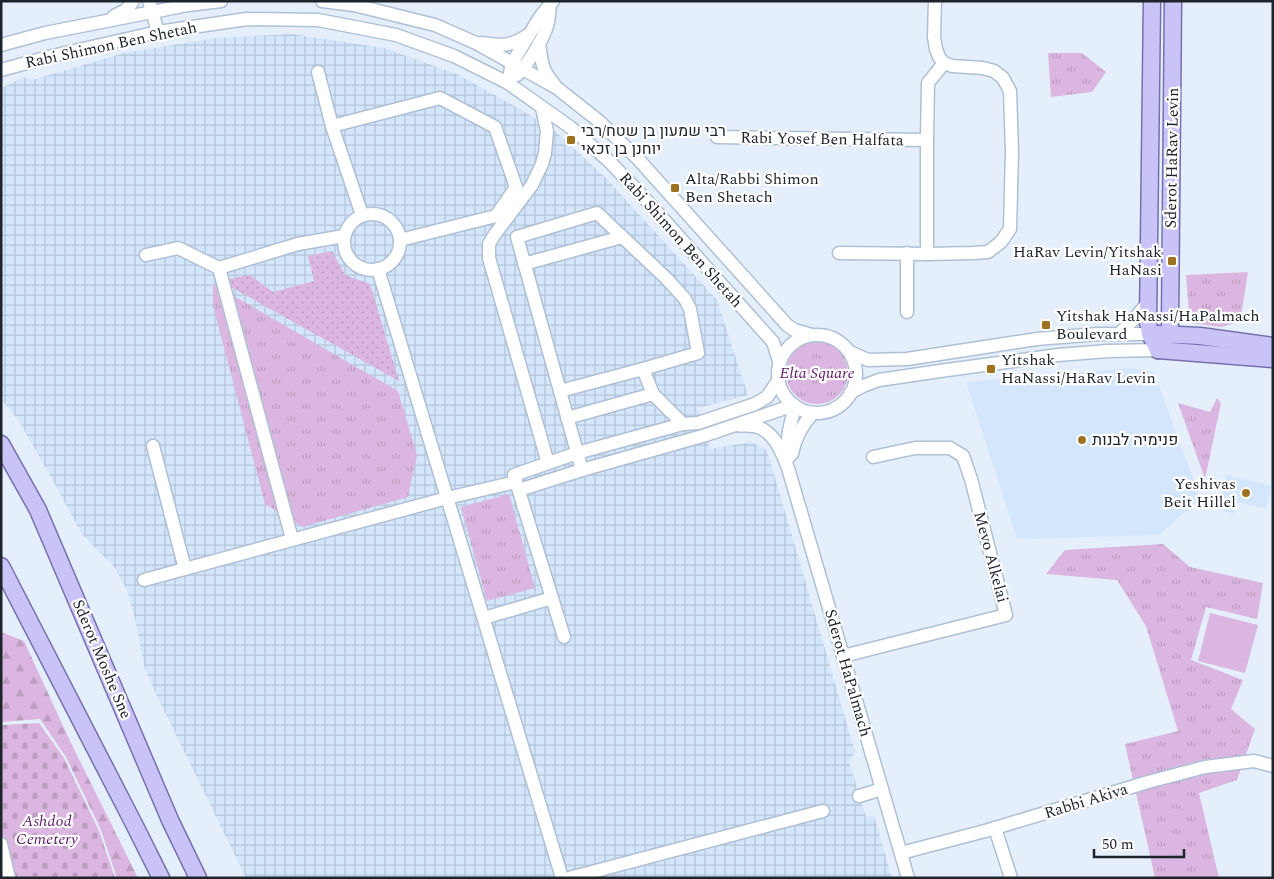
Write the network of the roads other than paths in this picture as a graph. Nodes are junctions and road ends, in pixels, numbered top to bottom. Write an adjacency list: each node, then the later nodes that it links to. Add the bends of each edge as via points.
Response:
1 (133, 1): 10 (street, via 126,10)
2 (222, 1): 7 (street, Rabi Shimon Ben Shetah)
3 (322, 1): 13 (street, Rabi Shimon Ben Shetah, via 354,5 435,25)
4 (935, 1): 16 (street, via 934,37 939,57)
5 (1152, 1): 37 (main road, Sderot HaRav Levin)
6 (1173, 1): 38 (main road, Sderot HaRav Levin)
7 (184, 3): 9 (street, Rabi Shimon Ben Shetah)
8 (552, 3): 12 (street, via 540,17)
9 (151, 6): 10 (street, Rabi Shimon Ben Shetah); 11 (street)
10 (100, 22): 14 (street, Rabi Shimon Ben Shetah)
11 (158, 32): 18 (street, Rabi Shimon Ben Shetah); 20 (street, Rabi Shimon Ben Shetah, via 247,19 318,20 396,35 454,56)
12 (535, 38): 13 (street, via 502,46); 15 (street); 17 (street); 21 (street, via 546,74)
13 (476, 43): 15 (street, Rabi Shimon Ben Shetah)
14 (1, 46)
15 (512, 63): 17 (street, Rabi Shimon Ben Shetah); 20 (street)
16 (944, 63): 25 (street, Rabi Yosef Ben Halfata, via 928,83); 32 (street, via 994,71 1003,78 1010,91 1010,229 988,252)
17 (523, 69): 20 (street); 21 (street, Rabi Shimon Ben Shetah)
18 (1, 70)
19 (318, 72): 23 (street)
20 (508, 83): 22 (street, Rabi Shimon Ben Shetah)
21 (557, 88): 43 (street, Rabi Shimon Ben Shetah, via 600,122 639,160 787,325)
22 (542, 108): 49 (street, Rabi Shimon Ben Shetah, via 577,133 647,201 773,342); 64 (street, via 547,131 542,164 532,185 494,234 489,244 489,258)
23 (332, 126): 26 (street); 29 (street, via 440,98 496,127 516,187 496,216)
24 (717, 137): 25 (street, Rabi Yosef Ben Halfata)
25 (927, 140): 32 (street, Rabi Yosef Ben Halfata)
26 (362, 215): 27 (street, via 347,227); 29 (street, via 380,214 388,218)
27 (344, 236): 35 (street, via 298,244); 36 (street, via 343,245 352,262 368,270)
28 (622, 237): 34 (street); 34 (street, via 597,213 517,237); 50 (street, via 685,299 690,309 698,353)
29 (400, 240): 36 (street, via 394,259)
30 (839, 253): 31 (street)
31 (907, 253): 32 (street); 39 (street)
32 (927, 254)
33 (146, 255): 35 (street, via 178,248)
34 (524, 264): 52 (street)
35 (219, 268): 69 (street)
36 (378, 270): 68 (street)
37 (1148, 301): 40 (street); 41 (main road, Sderot HaRav Levin)
38 (1170, 302): 42 (main road, Sderot HaRav Levin); 44 (main road, via 1188,327)
39 (907, 312)
40 (1119, 334): 41 (street); 47 (street, via 1037,339 907,359 868,360)
41 (1150, 334): 42 (main road); 46 (main road, Sderot HaRav Levin)
42 (1169, 334): 44 (main road); 46 (main road)
43 (812, 335): 47 (street, via 833,338); 49 (street, via 792,343)
44 (1200, 336): 45 (main road)
45 (1273, 346)
46 (1158, 350): 48 (main road); 54 (street, via 1068,354 879,380)
47 (850, 352): 54 (street, via 856,372)
48 (1273, 359)
49 (779, 361): 51 (street)
50 (643, 369): 52 (street); 53 (street)
51 (778, 382): 55 (street, via 782,392); 58 (street, via 767,397 755,404 698,423)
52 (560, 392): 57 (street)
53 (653, 394): 57 (street); 58 (street)
54 (850, 394): 56 (street, via 834,408)
55 (795, 406): 56 (street); 59 (street); 65 (street, Sderot HaPalmach, via 787,440)
56 (813, 412): 65 (street, via 800,430)
57 (567, 418): 62 (street)
58 (683, 424): 62 (street)
59 (737, 425): 65 (street, via 757,427 769,433 780,448); 66 (street)
60 (1, 444): 86 (main road, Sderot Moshe Sne, via 38,510 170,820)
61 (153, 446): 71 (street)
62 (577, 453): 64 (street); 66 (street)
63 (873, 457): 76 (street, Mevo Alkelai, via 915,448 950,448 963,456 1006,615)
64 (548, 463): 67 (street)
65 (788, 468): 76 (street, Sderot HaPalmach)
66 (582, 470): 67 (street)
67 (517, 482): 68 (street); 73 (street)
68 (447, 498): 69 (street); 74 (street)
69 (292, 539): 71 (street)
70 (1, 566): 85 (main road)
71 (186, 568): 72 (street)
72 (144, 580)
73 (552, 598): 74 (street); 75 (street)
74 (484, 618): 87 (street)
75 (564, 636)
76 (843, 656): 78 (street, Sderot HaPalmach)
77 (1273, 766): 81 (street, Rabbi Akiva, via 1254,762 1205,767)
78 (882, 789): 79 (street); 83 (street, Sderot HaPalmach)
79 (859, 796)
80 (824, 811): 88 (street)
81 (995, 828): 83 (street, Rabbi Akiva); 90 (street)
82 (1, 844): 84 (street)
83 (901, 853): 89 (street, Sderot HaPalmach)
84 (9, 878)
85 (161, 878)
86 (198, 878)
87 (562, 878)
88 (569, 878)
89 (908, 878)
90 (1011, 878)

